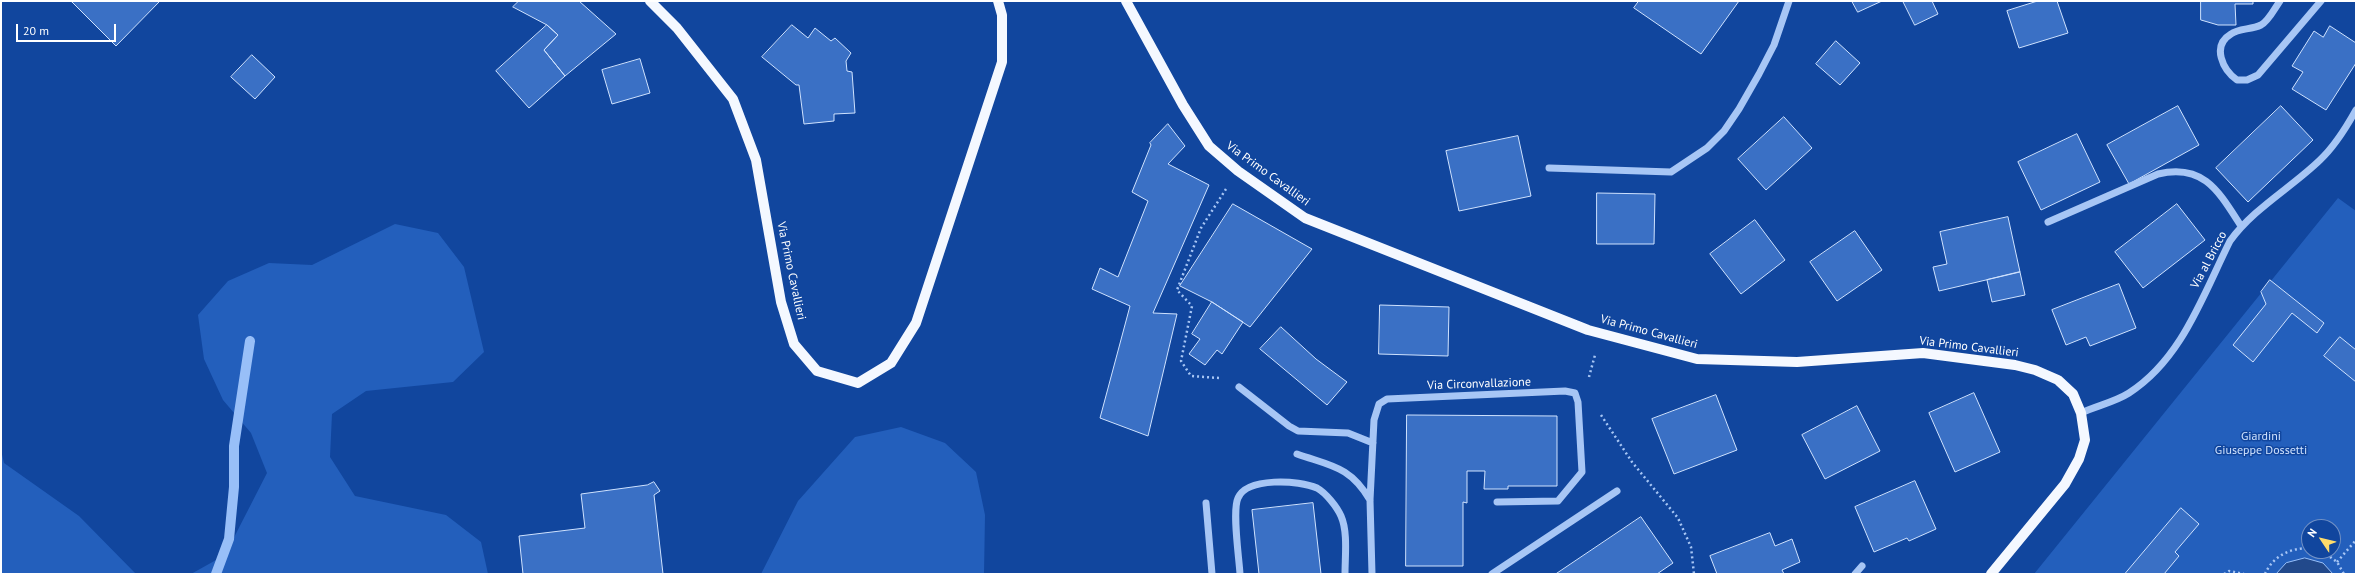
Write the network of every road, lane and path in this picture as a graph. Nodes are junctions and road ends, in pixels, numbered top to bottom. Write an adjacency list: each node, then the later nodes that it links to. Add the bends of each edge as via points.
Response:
1 (650, 1): 2 (main road, Via Primo Cavallieri, via 677,28 733,99 756,160 781,302 794,344 816,371 858,383 892,363 916,323 1002,62 1002,15)
2 (998, 1)
3 (1126, 1): 9 (main road, Via Primo Cavallieri, via 1183,105 1209,146)
4 (1789, 1): 8 (street, via 1774,45 1759,74 1732,120 1707,148 1671,172)
5 (2280, 1): 6 (street, via 2262,25 2230,34 2222,43 2222,66 2237,80 2247,80 2258,75)
6 (2321, 1)
7 (2356, 110): 11 (street, Via al Bricco, via 2321,159)
8 (1549, 168)
9 (1238, 171): 12 (main road, Via Primo Cavallieri, via 1305,218); 14 (path, via 1201,228 1176,290 1192,306 1182,361 1191,376 1226,379)
10 (2048, 222): 11 (street, via 2158,174 2171,171 2189,172 2204,178 2213,186)
11 (2241, 226): 15 (street, Via al Bricco, via 2230,241 2178,344 2156,373 2128,394)
12 (1602, 334): 13 (path); 15 (main road, Via Primo Cavallieri, via 1697,359 1797,362 1923,353 2015,365 2058,380 2073,394)
13 (1588, 383)
14 (1239, 387): 17 (street, via 1298,431 1348,433)
15 (2081, 412): 35 (main road, Via Primo Cavallieri, via 2085,440 2079,459 2065,484)
16 (1600, 414): 33 (path, via 1632,462 1678,518 1691,548)
17 (1373, 443): 20 (street, Via Circonvallazione); 21 (street, Via Circonvallazione, via 1376,411 1379,404 1387,399 1565,391 1575,393 1578,402 1582,472 1558,501)
18 (1297, 454): 20 (street, via 1342,469 1354,477)
19 (1617, 491): 32 (street)
20 (1370, 500): 31 (street, Via Circonvallazione)
21 (1497, 502)
22 (1206, 503): 28 (street)
23 (2356, 540): 26 (path)
24 (2301, 549): 38 (path, via 2282,554)
25 (2333, 559): 26 (path)
26 (2337, 562): 39 (path)
27 (1862, 566): 34 (street)
28 (1212, 574)
29 (1240, 574): 30 (street, via 1237,498 1244,488 1269,482 1299,483 1318,489 1332,502 1341,516 1344,532)
30 (1345, 574)
31 (1372, 574)
32 (1492, 574)
33 (1694, 574)
34 (1855, 574)
35 (1991, 574)
36 (2224, 574): 37 (path, via 2229,571)
37 (2244, 574)
38 (2265, 574)
39 (2344, 574)

